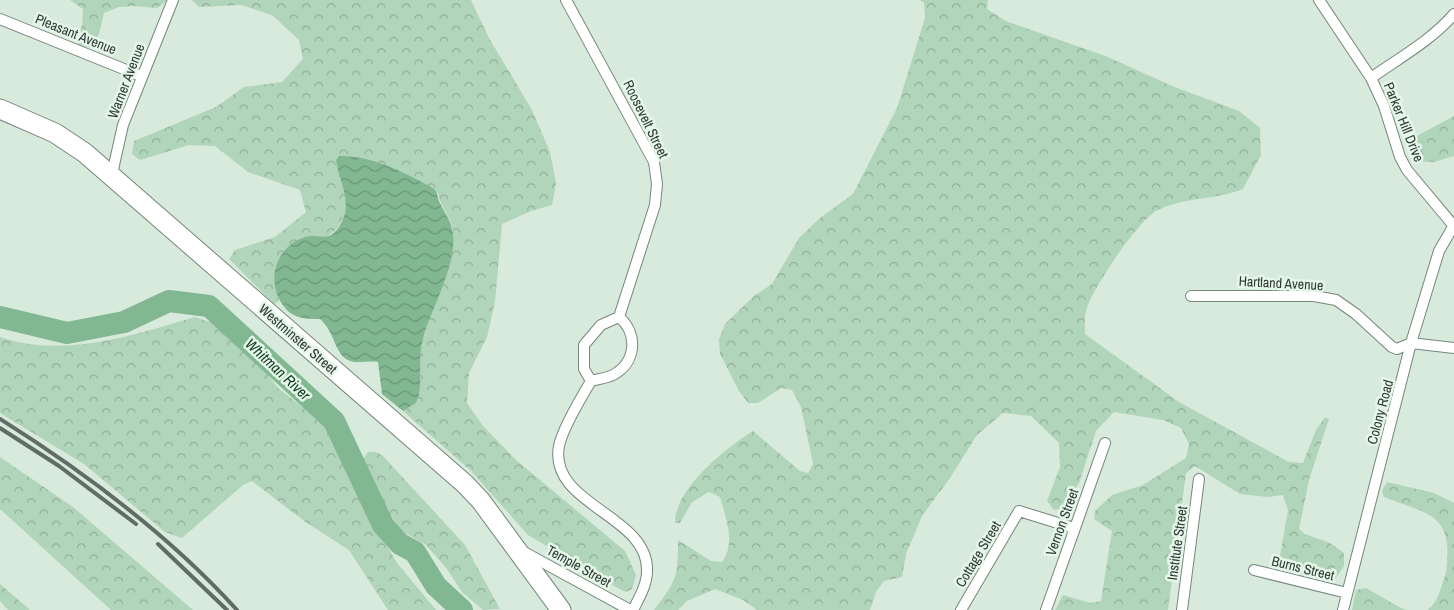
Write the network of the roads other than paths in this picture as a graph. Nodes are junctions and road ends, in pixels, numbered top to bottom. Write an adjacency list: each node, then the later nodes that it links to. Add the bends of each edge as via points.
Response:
1 (173, 0): 6 (street, Warner Avenue)
2 (566, 0): 12 (street, Roosevelt Street, via 654,162 655,205)
3 (1319, 0): 7 (street, Parker Hill Drive)
4 (1454, 14): 7 (street, via 1420,44)
5 (0, 19): 6 (street, Pleasant Avenue)
6 (141, 76): 9 (street, Warner Avenue, via 123,125)
7 (1370, 78): 10 (street, Parker Hill Drive, via 1384,106 1407,170)
8 (0, 109): 9 (highway, Westminster Street, via 59,135)
9 (112, 174): 19 (highway, Westminster Street, via 466,484)
10 (1454, 225): 13 (street, Colony Road, via 1439,251)
11 (1191, 296): 13 (street, Hartland Avenue, via 1314,296 1336,300 1392,347 1397,349)
12 (619, 316): 15 (street, via 601,325 584,345 584,369); 15 (street, via 633,335 631,353 624,367 612,376)
13 (1412, 343): 14 (street); 21 (street, Colony Road)
14 (1454, 348)
15 (591, 381): 23 (street, via 559,445 560,470 571,486 638,540 648,570 645,586)
16 (1105, 443): 18 (street, Vernon Street)
17 (1199, 479): 26 (street, Institute Street)
18 (1074, 528): 24 (street, Cottage Street, via 1019,511); 25 (street, Vernon Street)
19 (515, 546): 22 (highway, Westminster Street); 23 (street, Temple Street)
20 (1254, 570): 21 (street, Burns Street)
21 (1347, 593): 27 (street, Colony Road)
22 (561, 610)
23 (631, 610)
24 (960, 610)
25 (1046, 610)
26 (1182, 610)
27 (1343, 610)

